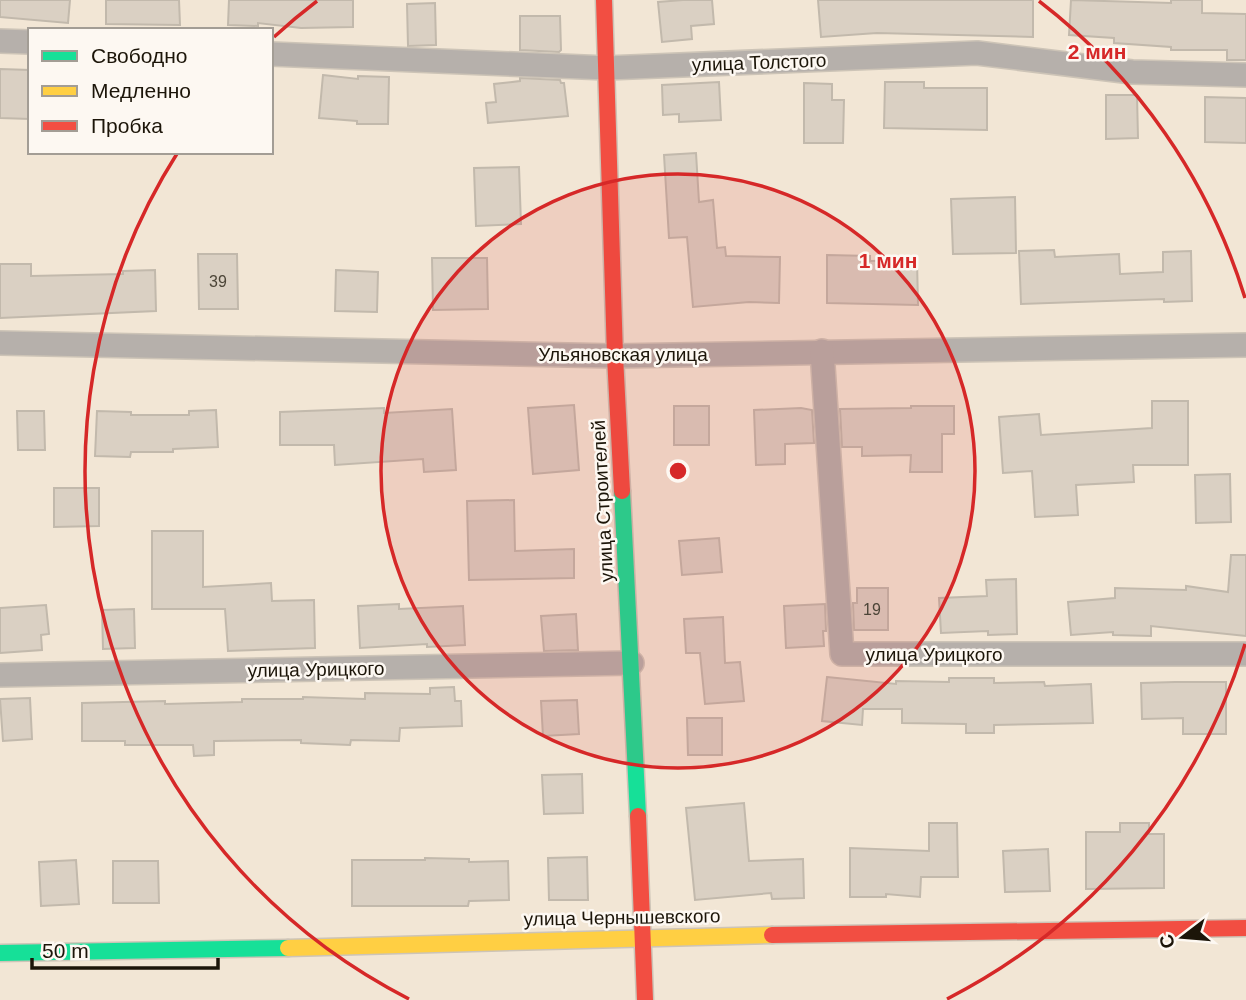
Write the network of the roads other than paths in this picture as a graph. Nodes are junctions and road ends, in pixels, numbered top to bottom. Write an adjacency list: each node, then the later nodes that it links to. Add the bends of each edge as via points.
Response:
1 (604, 0): 5 (street, улица Строителей)
2 (0, 41): 3 (street)
3 (28, 42)
4 (273, 54): 5 (street, улица Толстого)
5 (607, 68): 6 (street, улица Толстого, via 977,54 1132,72); 10 (street, улица Строителей)
6 (1246, 75)
7 (0, 343): 10 (street, Ульяновская улица)
8 (1246, 345): 9 (street, Ульяновская улица)
9 (822, 351): 10 (street, Ульяновская улица); 11 (street, улица Урицкого, via 842,654)
10 (615, 356): 12 (street, улица Строителей)
11 (1246, 654)
12 (632, 663): 13 (street, улица Урицкого); 15 (street, улица Строителей)
13 (0, 675)
14 (1246, 928): 15 (street, улица Чернышевского)
15 (642, 937): 16 (street, улица Чернышевского); 17 (street, улица Строителей)
16 (0, 953)
17 (645, 1000)

